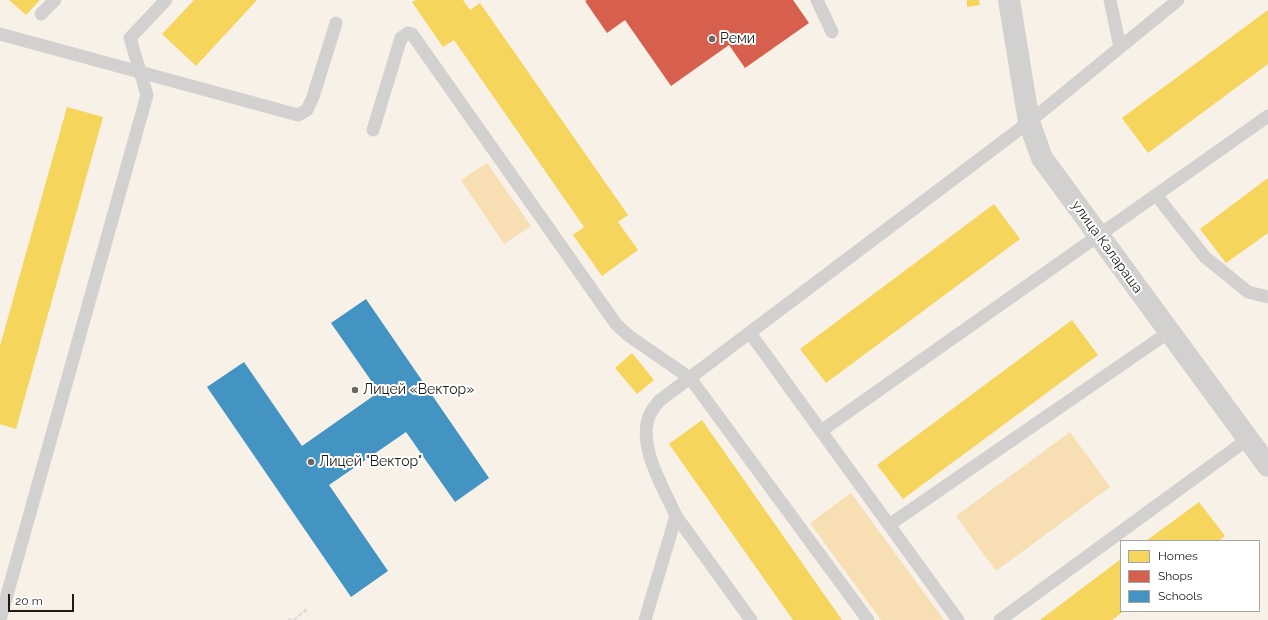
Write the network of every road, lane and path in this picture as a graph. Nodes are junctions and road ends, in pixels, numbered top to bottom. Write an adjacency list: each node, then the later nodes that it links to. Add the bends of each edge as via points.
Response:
1 (55, 0): 7 (lane)
2 (166, 0): 12 (lane, via 130,38)
3 (817, 0): 9 (lane)
4 (1009, 0): 14 (street, улица Калараша)
5 (1110, 0): 11 (lane)
6 (1178, 0): 11 (lane)
7 (41, 14)
8 (336, 23): 12 (lane, via 313,97 307,110 298,115)
9 (832, 32)
10 (0, 34): 12 (lane)
11 (1120, 47): 14 (lane)
12 (140, 73): 28 (lane, via 147,95)
13 (1268, 116): 16 (lane)
14 (1029, 122): 17 (street, улица Калараша, via 1042,158); 20 (lane)
15 (373, 130): 21 (lane, via 401,38 404,34 412,34 616,324 629,336)
16 (1156, 194): 17 (lane); 18 (lane, via 1205,257 1248,292)
17 (1099, 235): 19 (street, улица Калараша); 22 (lane)
18 (1268, 297)
19 (1170, 332): 23 (street, улица Калараша); 26 (lane)
20 (750, 333): 21 (lane); 22 (lane)
21 (690, 378): 25 (lane, via 659,401 650,414 646,431 648,452); 32 (lane)
22 (821, 431): 26 (lane)
23 (1248, 439): 24 (street, улица Калараша); 34 (lane)
24 (1268, 466)
25 (676, 516): 30 (lane); 31 (lane)
26 (890, 525): 33 (lane)
27 (307, 609): 29 (path, via 295,619)
28 (0, 620)
29 (288, 620)
30 (645, 620)
31 (751, 620)
32 (868, 620)
33 (958, 620)
34 (1000, 620)

